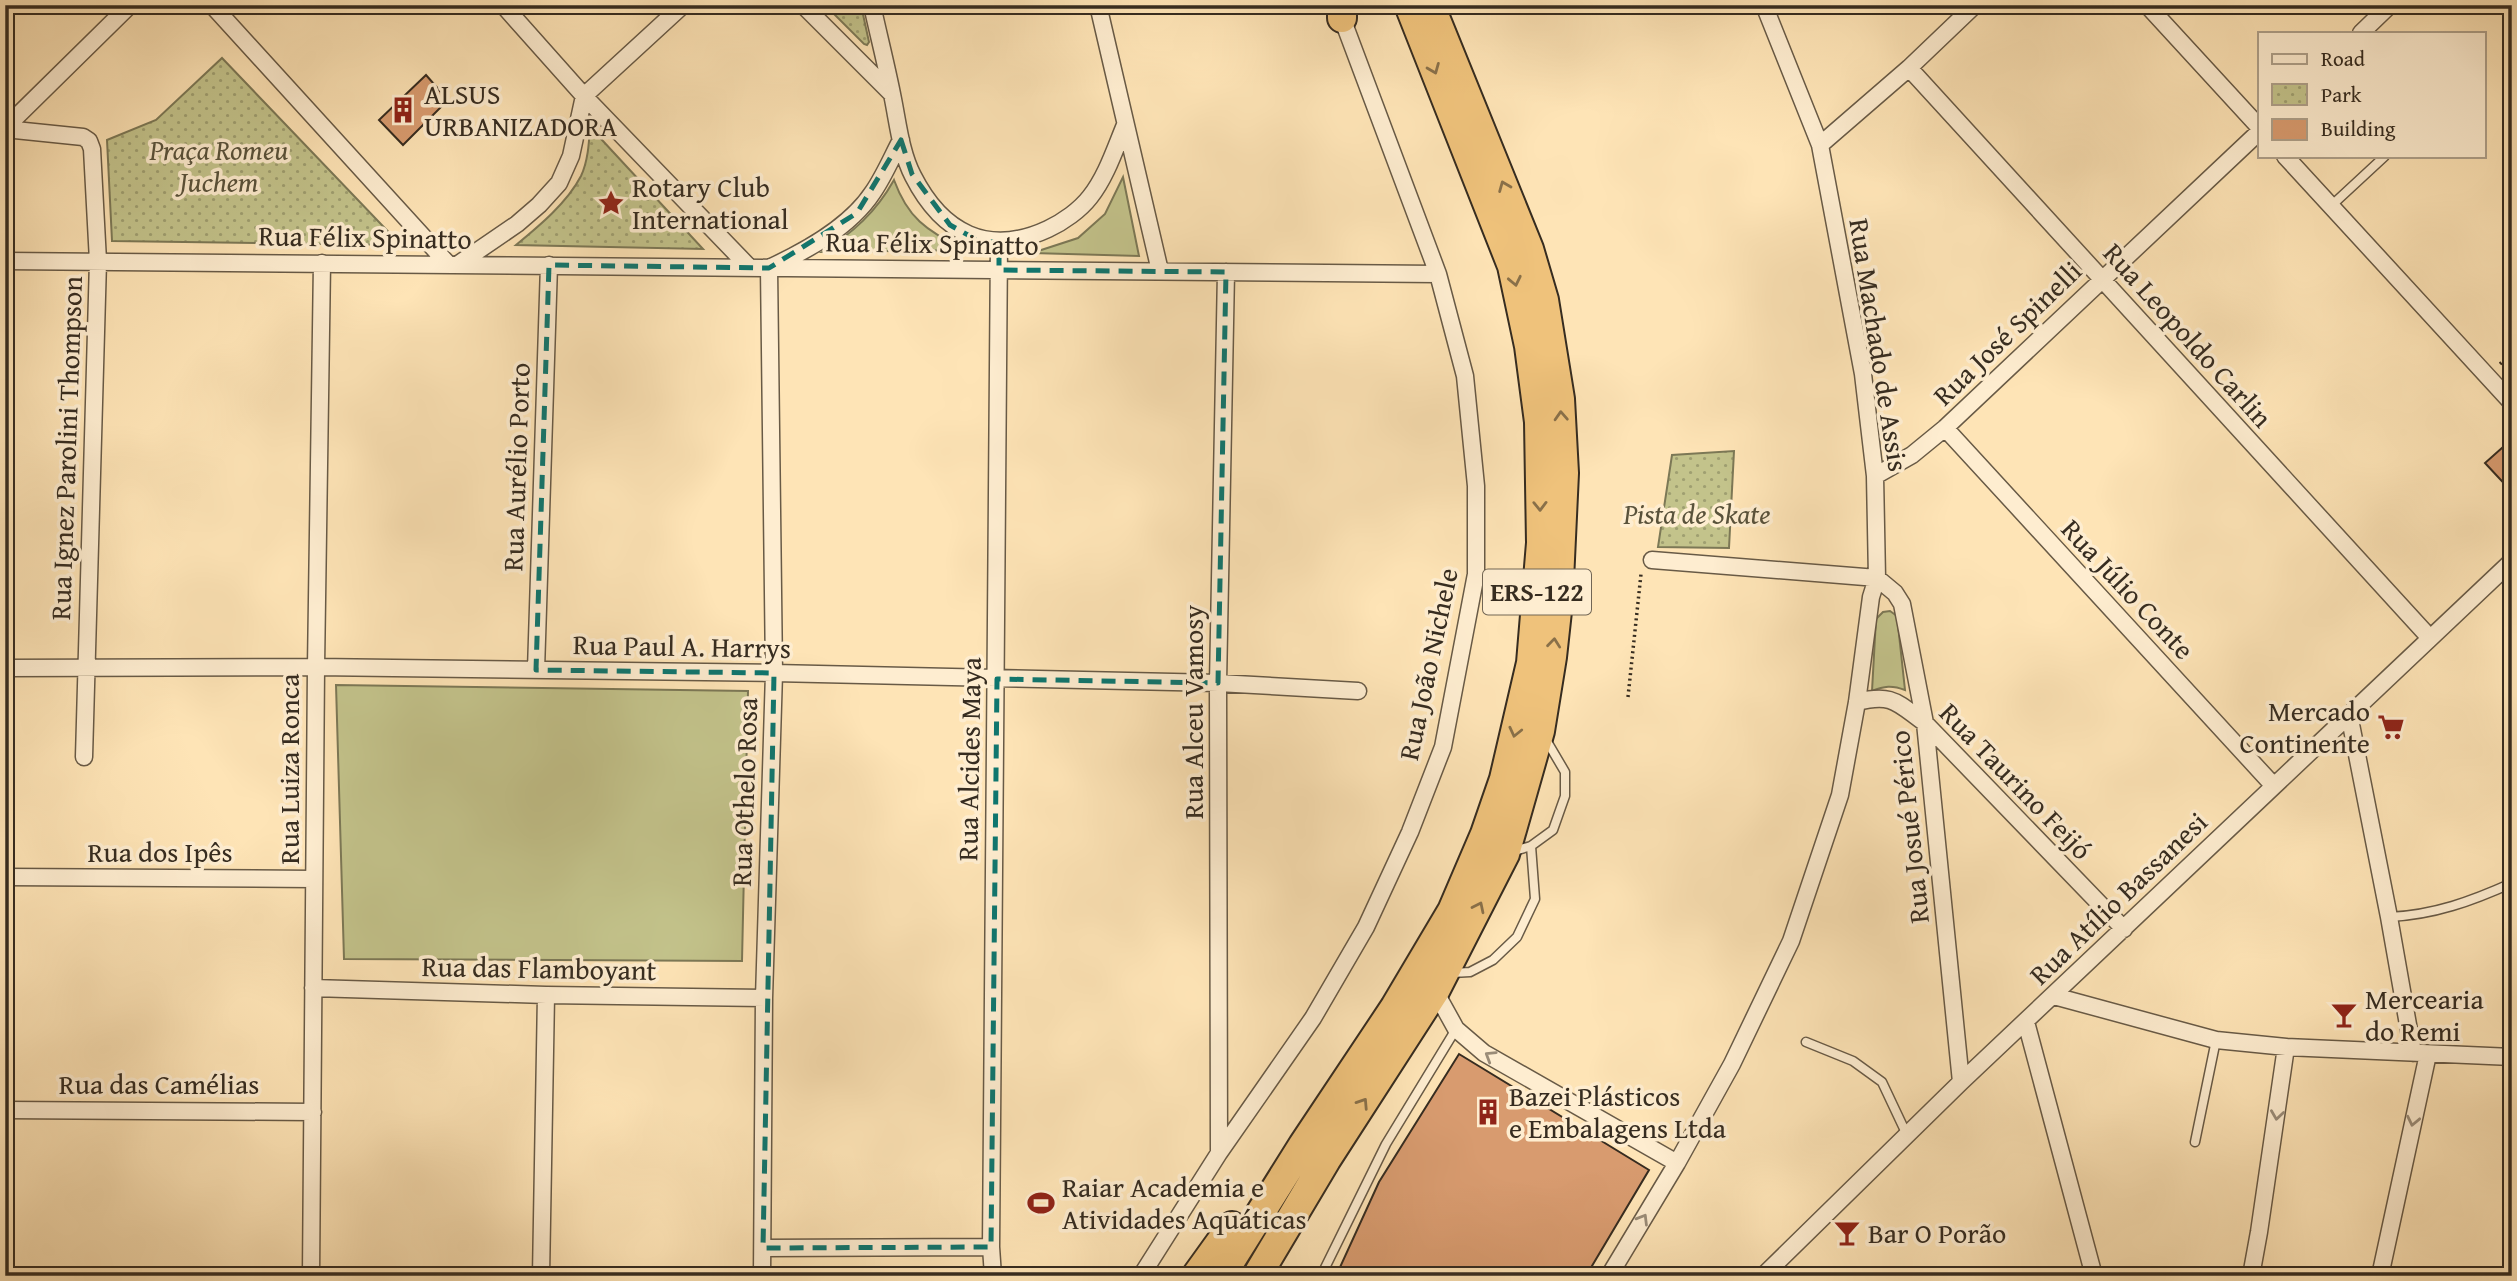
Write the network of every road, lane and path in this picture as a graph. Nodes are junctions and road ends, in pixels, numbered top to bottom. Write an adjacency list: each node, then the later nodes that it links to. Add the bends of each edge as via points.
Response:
1 (130, 5): 23 (street)
2 (212, 5): 34 (street)
3 (503, 5): 20 (street)
4 (683, 5): 20 (street)
5 (803, 5): 19 (street)
6 (872, 5): 19 (street)
7 (1098, 5): 21 (street)
8 (1409, 5): 88 (highway, ERS-122, one-way to 88, via 1512,266 1530,346 1539,422 1541,532 1531,663 1504,779 1452,911)
9 (1430, 5): 62 (highway, ERS-122, one-way to 9, via 1554,644 1562,535 1560,399 1544,300 1529,249)
10 (1764, 5): 26 (street, Rua Machado de Assis)
11 (1975, 5): 18 (street)
12 (2147, 5): 22 (street)
13 (2390, 5): 17 (street)
14 (2508, 5): 16 (street)
15 (1341, 10): 41 (street, Rua João Nichele)
16 (2512, 10)
17 (2362, 32)
18 (1909, 68): 26 (street); 42 (street, Rua Leopoldo Carlin)
19 (892, 94): 25 (street)
20 (584, 96): 34 (street, via 571,156 559,183 517,224); 36 (street)
21 (1125, 125): 30 (street, via 1090,198 1061,223 1028,238); 39 (street)
22 (2258, 127)
23 (5, 129): 32 (street, Rua Ignez Parolini Thompson, via 89,141)
24 (2258, 131): 42 (street, Rua José Spinelli)
25 (901, 140): 30 (street, via 912,174 950,225 977,240); 37 (street, via 874,192 857,213 796,256)
26 (1819, 145): 45 (street, Rua Machado de Assis, via 1863,374)
27 (2288, 158): 29 (street)
28 (2383, 158): 29 (lane)
29 (2331, 206): 43 (street)
30 (999, 243): 38 (street, Rua Alcides Maya)
31 (5, 261): 32 (street, Rua Félix Spinatto)
32 (98, 261): 33 (street, Rua Félix Spinatto); 52 (street, Rua Ignez Parolini Thompson)
33 (322, 263): 34 (street, Rua Félix Spinatto); 51 (street, Rua Luiza Ronca)
34 (452, 264): 35 (street, Rua Félix Spinatto)
35 (549, 265): 36 (street, Rua Félix Spinatto); 53 (street, Rua Aurélio Porto)
36 (750, 268): 37 (street, Rua Félix Spinatto)
37 (769, 268): 38 (street, Rua Félix Spinatto); 54 (street, Rua Othelo Rosa)
38 (999, 270): 39 (street, Rua Félix Spinatto); 55 (street, Rua Alcides Maya)
39 (1160, 271): 40 (street, Rua Félix Spinatto)
40 (1226, 272): 41 (street, Rua Félix Spinatto); 56 (street, Rua Alceu Vamosy)
41 (1438, 274): 89 (street, Rua João Nichele, via 1465,376 1476,486 1476,574 1443,747 1366,927 1313,1018)
42 (2101, 279): 44 (street, Rua José Spinelli); 49 (street, Rua Leopoldo Carlin)
43 (2512, 403)
44 (1945, 428): 45 (street, Rua José Spinelli, via 1904,461); 64 (street, Rua Júlio Conte)
45 (1875, 476): 48 (street, Rua Machado de Assis)
46 (1652, 560): 48 (street); 58 (path, via 1640,576)
47 (2512, 561): 49 (street, Rua Atílio Bassanesi)
48 (1877, 578): 59 (street, Rua Machado de Assis); 61 (street, Rua Josué Périco, via 1902,604)
49 (2430, 638): 60 (street, Rua Atílio Bassanesi)
50 (5, 667): 52 (street, Rua Paul A. Harrys)
51 (316, 667): 52 (street, Rua Paul A. Harrys); 53 (street, Rua Paul A. Harrys); 67 (street, Rua Luiza Ronca)
52 (86, 669): 63 (street, Rua Ignez Parolini Thompson)
53 (536, 670): 54 (street, Rua Paul A. Harrys)
54 (774, 673): 55 (street, Rua Paul A. Harrys); 75 (street, Rua Othelo Rosa)
55 (997, 679): 56 (street, Rua Paul A. Harrys); 92 (street, Rua Alcides Maya)
56 (1218, 682): 57 (street, Rua Paul A. Harrys); 89 (street, Rua Alceu Vamosy)
57 (1358, 691)
58 (1628, 697)
59 (1857, 702): 61 (street, Rua Taurino Feijó, via 1889,698); 91 (street, Rua Machado de Assis, via 1840,795 1791,941 1732,1064)
60 (2349, 714): 64 (street, Rua Atílio Bassanesi); 69 (street)
61 (1925, 723): 70 (street, Rua Taurino Feijó); 83 (street, Rua Josué Périco)
62 (1540, 732): 65 (highway, ERS-122); 65 (lane, via 1565,772 1565,796 1553,830)
63 (84, 757)
64 (2273, 785): 70 (street, Rua Atílio Bassanesi)
65 (1518, 850): 71 (highway, ERS-122, one-way to 65); 71 (lane, via 1535,899 1517,937 1493,960)
66 (5, 877): 67 (street, Rua dos Ipês)
67 (314, 879): 72 (street, Rua Luiza Ronca)
68 (2512, 883): 69 (lane, via 2453,908)
69 (2389, 917): 81 (street)
70 (2124, 929): 74 (street, Rua Atílio Bassanesi)
71 (1440, 982): 77 (street); 90 (highway, ERS-122, one-way to 71)
72 (313, 988): 73 (street, Rua das Flamboyant); 85 (street, Rua Luiza Ronca)
73 (546, 995): 75 (street, Rua das Flamboyant); 95 (street)
74 (2054, 996): 76 (street, Rua Atílio Bassanesi); 78 (street)
75 (764, 998): 93 (street, Rua Othelo Rosa)
76 (2026, 1022): 83 (street, Rua Atílio Bassanesi); 106 (street)
77 (1456, 1028): 91 (street, one-way to 77, via 1484,1053); 103 (lane, via 1386,1144)
78 (2216, 1040): 80 (street); 87 (lane)
79 (1806, 1042): 86 (lane, via 1853,1061 1882,1082)
80 (2286, 1047): 81 (street); 107 (street, one-way to 107)
81 (2420, 1053): 82 (street); 108 (street, one-way to 108)
82 (2512, 1057)
83 (1961, 1082): 86 (street, Rua Atílio Bassanesi)
84 (5, 1110): 85 (street, Rua das Camélias)
85 (313, 1112): 94 (street, Rua Luiza Ronca)
86 (1907, 1135): 105 (street, Rua Atílio Bassanesi)
87 (2195, 1142)
88 (1303, 1145): 99 (highway, via 1245,1209); 100 (highway, ERS-122)
89 (1219, 1153): 98 (street, Rua João Nichele)
90 (1326, 1160): 101 (highway, ERS-122); 102 (highway)
91 (1677, 1163): 104 (street, Rua Machado de Assis, one-way to 91)
92 (991, 1247): 93 (street); 97 (street, Rua Alcides Maya)
93 (763, 1248): 96 (street, Rua Othelo Rosa)
94 (311, 1276)
95 (541, 1276)
96 (762, 1276)
97 (993, 1276)
98 (1141, 1276)
99 (1196, 1276)
100 (1221, 1276)
101 (1257, 1276)
102 (1280, 1276)
103 (1321, 1276)
104 (1609, 1276)
105 (1763, 1276)
106 (2094, 1276)
107 (2251, 1276)
108 (2380, 1276)

